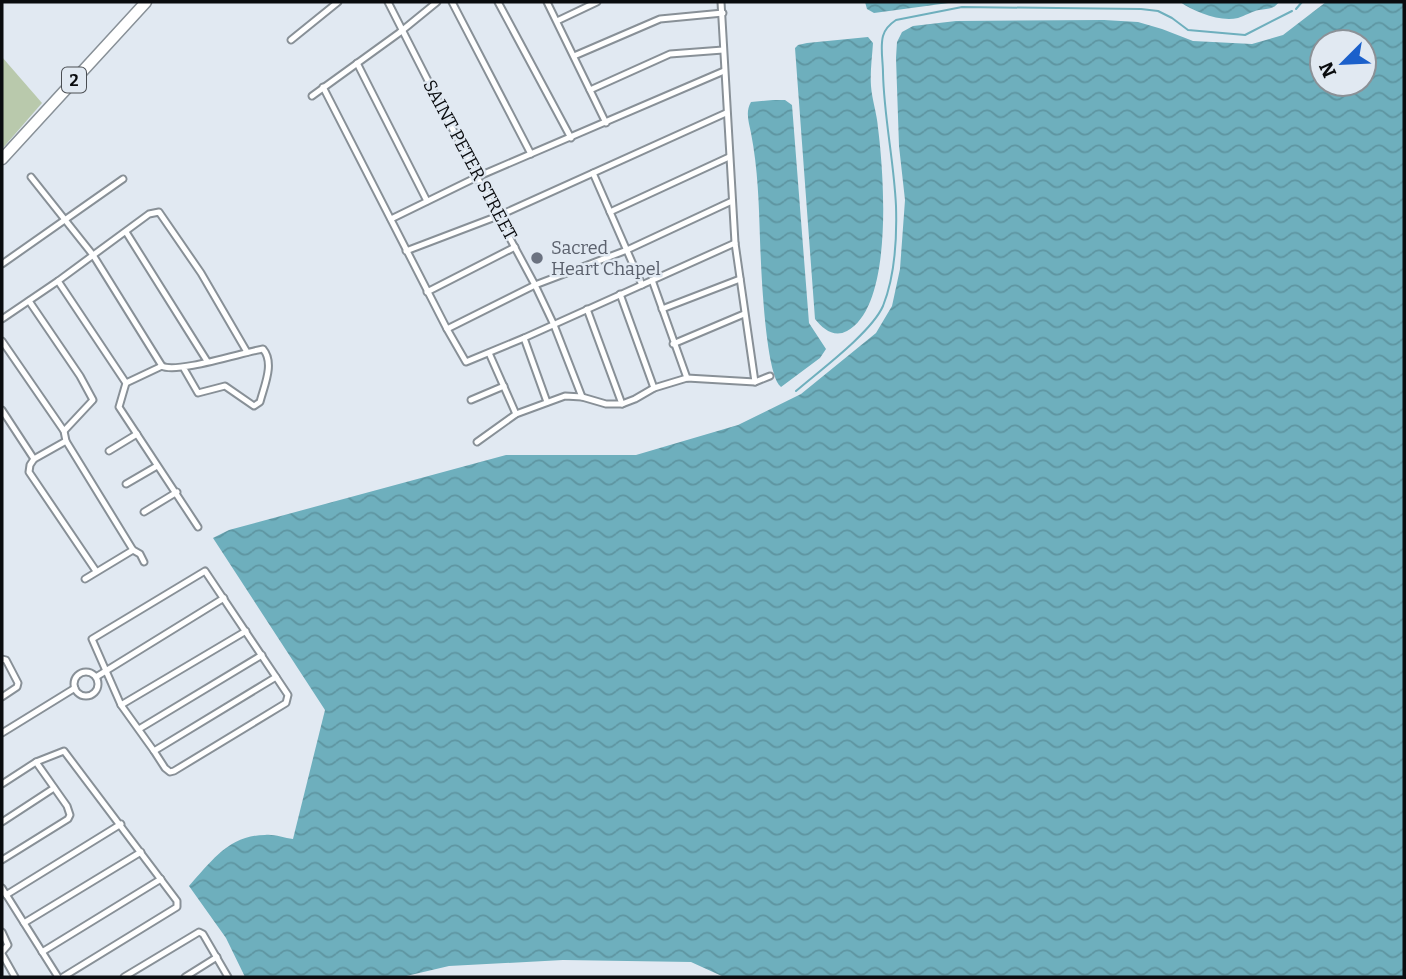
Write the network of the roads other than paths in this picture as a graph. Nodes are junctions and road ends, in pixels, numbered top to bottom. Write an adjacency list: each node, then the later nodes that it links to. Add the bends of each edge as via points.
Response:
1 (146, 2): 26 (highway, 2)
2 (338, 2): 13 (street)
3 (388, 2): 12 (street, SAINT PETER STREET)
4 (438, 2): 12 (street)
5 (452, 2): 24 (street)
6 (498, 2): 23 (street)
7 (547, 2): 11 (street)
8 (597, 2): 11 (street)
9 (721, 2): 10 (street)
10 (723, 13): 14 (street); 15 (street, via 660,19)
11 (557, 21): 15 (street)
12 (403, 30): 16 (street); 29 (street, SAINT PETER STREET)
13 (290, 40)
14 (723, 50): 17 (street); 19 (street, via 670,54)
15 (574, 56): 19 (street)
16 (356, 63): 18 (street); 31 (street)
17 (724, 71): 21 (street); 22 (street)
18 (323, 87): 20 (street); 35 (street)
19 (590, 90): 22 (street)
20 (312, 96)
21 (726, 113): 25 (street); 27 (street)
22 (606, 122): 23 (street)
23 (571, 138): 24 (street)
24 (531, 154): 29 (street)
25 (729, 158): 32 (street); 33 (street)
26 (2, 159)
27 (593, 173): 33 (street); 34 (street)
28 (31, 177): 36 (street)
29 (477, 177): 31 (street); 34 (street, SAINT PETER STREET)
30 (122, 179): 36 (street)
31 (427, 201): 35 (street)
32 (732, 201): 38 (street); 40 (street)
33 (610, 212): 40 (street)
34 (498, 216): 39 (street, SAINT PETER STREET); 41 (street)
35 (391, 219): 41 (street)
36 (65, 220): 42 (street); 43 (street)
37 (126, 232): 42 (street); 61 (street, via 151,212 161,213); 63 (street)
38 (735, 243): 44 (street); 45 (street)
39 (515, 247): 47 (street, SAINT PETER STREET); 49 (street)
40 (627, 250): 47 (street); 48 (street)
41 (406, 251): 49 (street)
42 (93, 255): 46 (street); 64 (street)
43 (2, 264)
44 (740, 279): 53 (street); 54 (street)
45 (652, 280): 48 (street); 53 (street)
46 (58, 281): 51 (street); 69 (street)
47 (535, 285): 56 (street, SAINT PETER STREET); 57 (street)
48 (642, 285): 50 (street)
49 (427, 292): 57 (street)
50 (620, 295): 52 (street); 71 (street)
51 (29, 301): 55 (street); 78 (street, via 93,400)
52 (587, 309): 56 (street); 75 (street)
53 (662, 309): 60 (street)
54 (744, 314): 60 (street); 68 (street)
55 (2, 319)
56 (554, 325): 58 (street); 72 (street, SAINT PETER STREET)
57 (447, 329): 62 (street, via 464,361)
58 (524, 338): 62 (street); 74 (street)
59 (2, 341): 78 (street)
60 (673, 344): 67 (street)
61 (247, 352): 63 (street); 65 (street, via 263,349 268,355 260,402 254,406 225,386 198,393)
62 (489, 353): 70 (street)
63 (207, 361): 65 (street)
64 (162, 366): 65 (street); 69 (street)
65 (183, 367)
66 (770, 376): 68 (street)
67 (687, 378): 68 (street); 71 (street)
68 (755, 382)
69 (126, 383): 79 (street, via 119,407)
70 (504, 387): 73 (street); 77 (street)
71 (654, 388): 75 (street)
72 (582, 397): 74 (street); 75 (street)
73 (471, 400)
74 (547, 402): 77 (street)
75 (622, 404)
76 (2, 410): 83 (street)
77 (516, 414): 81 (street)
78 (64, 431): 80 (street)
79 (136, 434): 82 (street); 84 (street)
80 (66, 441): 83 (street); 89 (street)
81 (477, 442)
82 (109, 451)
83 (34, 459): 91 (street, via 29,472)
84 (157, 466): 85 (street); 86 (street)
85 (126, 484)
86 (177, 492): 87 (street); 88 (street)
87 (144, 512)
88 (198, 527)
89 (133, 550): 90 (street); 91 (street)
90 (144, 562)
91 (96, 571): 92 (street)
92 (85, 579)
93 (223, 598): 94 (street); 97 (street); 97 (street, via 208,573 202,571 96,636 93,642)
94 (246, 631): 95 (street); 102 (street)
95 (262, 655): 99 (street); 103 (street)
96 (2, 659): 101 (street, via 18,683)
97 (107, 671): 98 (street); 102 (street)
98 (96, 677): 100 (street, via 82,672); 100 (street, via 98,689 92,695 84,696)
99 (276, 677): 105 (street); 105 (street, via 288,695 286,704 174,771 165,768)
100 (75, 688): 104 (street)
101 (2, 697)
102 (121, 705): 103 (street)
103 (139, 729): 105 (street)
104 (2, 733)
105 (154, 751)
106 (36, 762): 107 (street); 108 (street); 110 (street, via 64,751)
107 (2, 784)
108 (54, 788): 109 (street); 112 (street, via 67,806 68,819)
109 (2, 822)
110 (121, 824): 111 (street); 115 (street)
111 (141, 852): 113 (street); 116 (street)
112 (2, 860)
113 (161, 879): 118 (street); 123 (street, via 177,907)
114 (2, 888): 115 (street)
115 (6, 895): 116 (street)
116 (24, 923): 118 (street)
117 (2, 932): 119 (street, via 8,945)
118 (42, 952): 122 (street)
119 (2, 953): 121 (street)
120 (217, 957): 124 (street, via 200,932); 125 (street); 126 (street)
121 (15, 977)
122 (58, 977)
123 (64, 977)
124 (124, 977)
125 (188, 977)
126 (228, 977)

